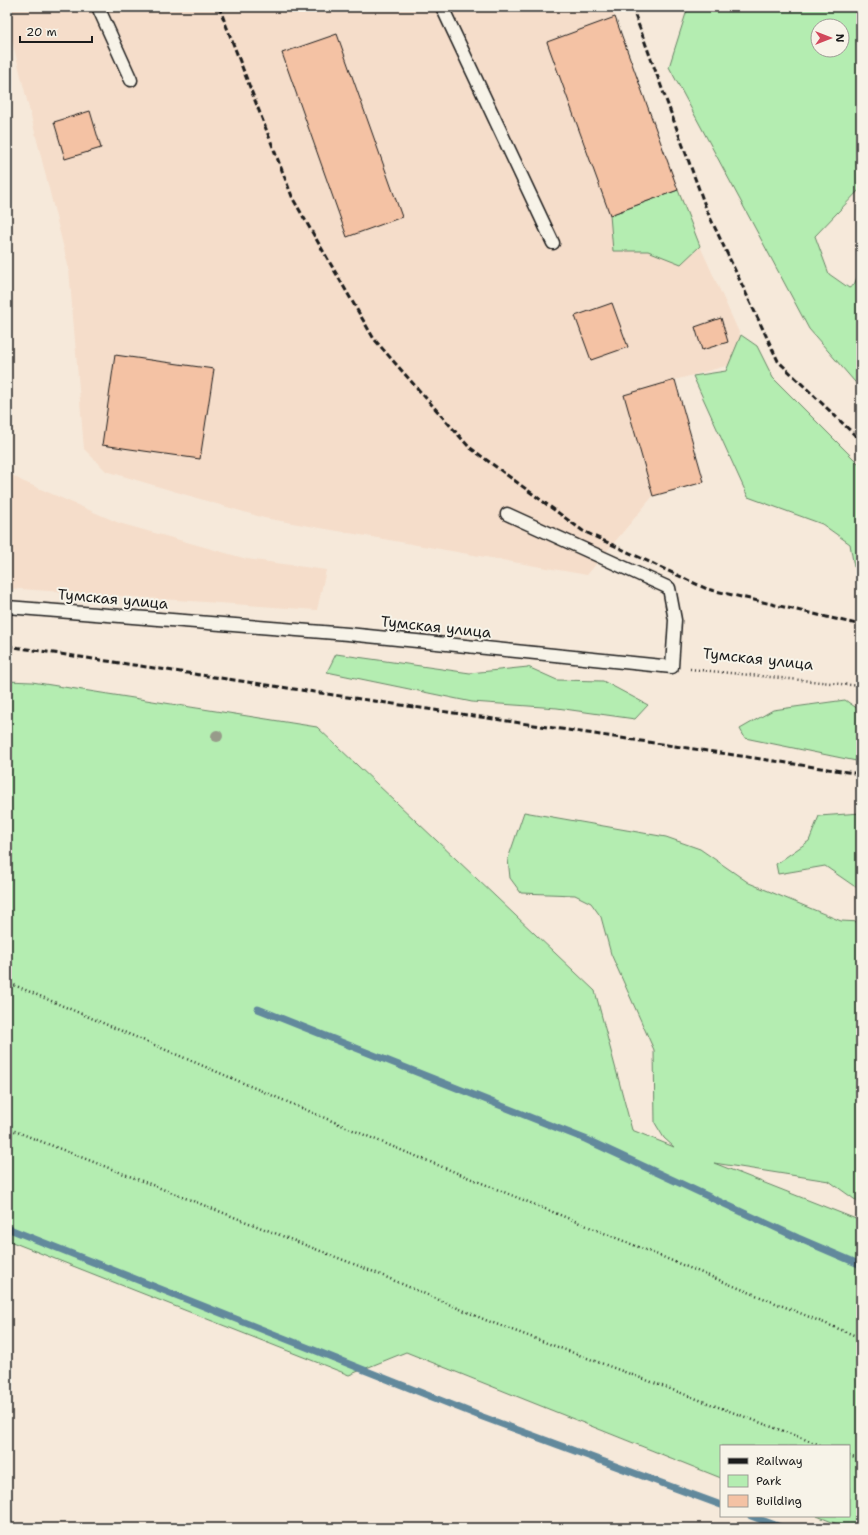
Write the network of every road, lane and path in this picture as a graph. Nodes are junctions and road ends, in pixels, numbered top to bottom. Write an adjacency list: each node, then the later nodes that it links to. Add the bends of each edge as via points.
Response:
1 (98, 7): 3 (lane)
2 (442, 7): 4 (lane)
3 (131, 80)
4 (553, 242)
5 (507, 514): 7 (lane, via 669,588 675,620)
6 (7, 607): 7 (lane, Тумская улица, via 348,634)
7 (672, 667): 8 (path, Тумская улица)
8 (861, 686)
9 (7, 982): 11 (path, via 374,1139)
10 (7, 1128): 12 (path, via 374,1272 488,1321)
11 (861, 1338)
12 (820, 1445)
13 (850, 1456): 14 (path)
14 (861, 1460)

